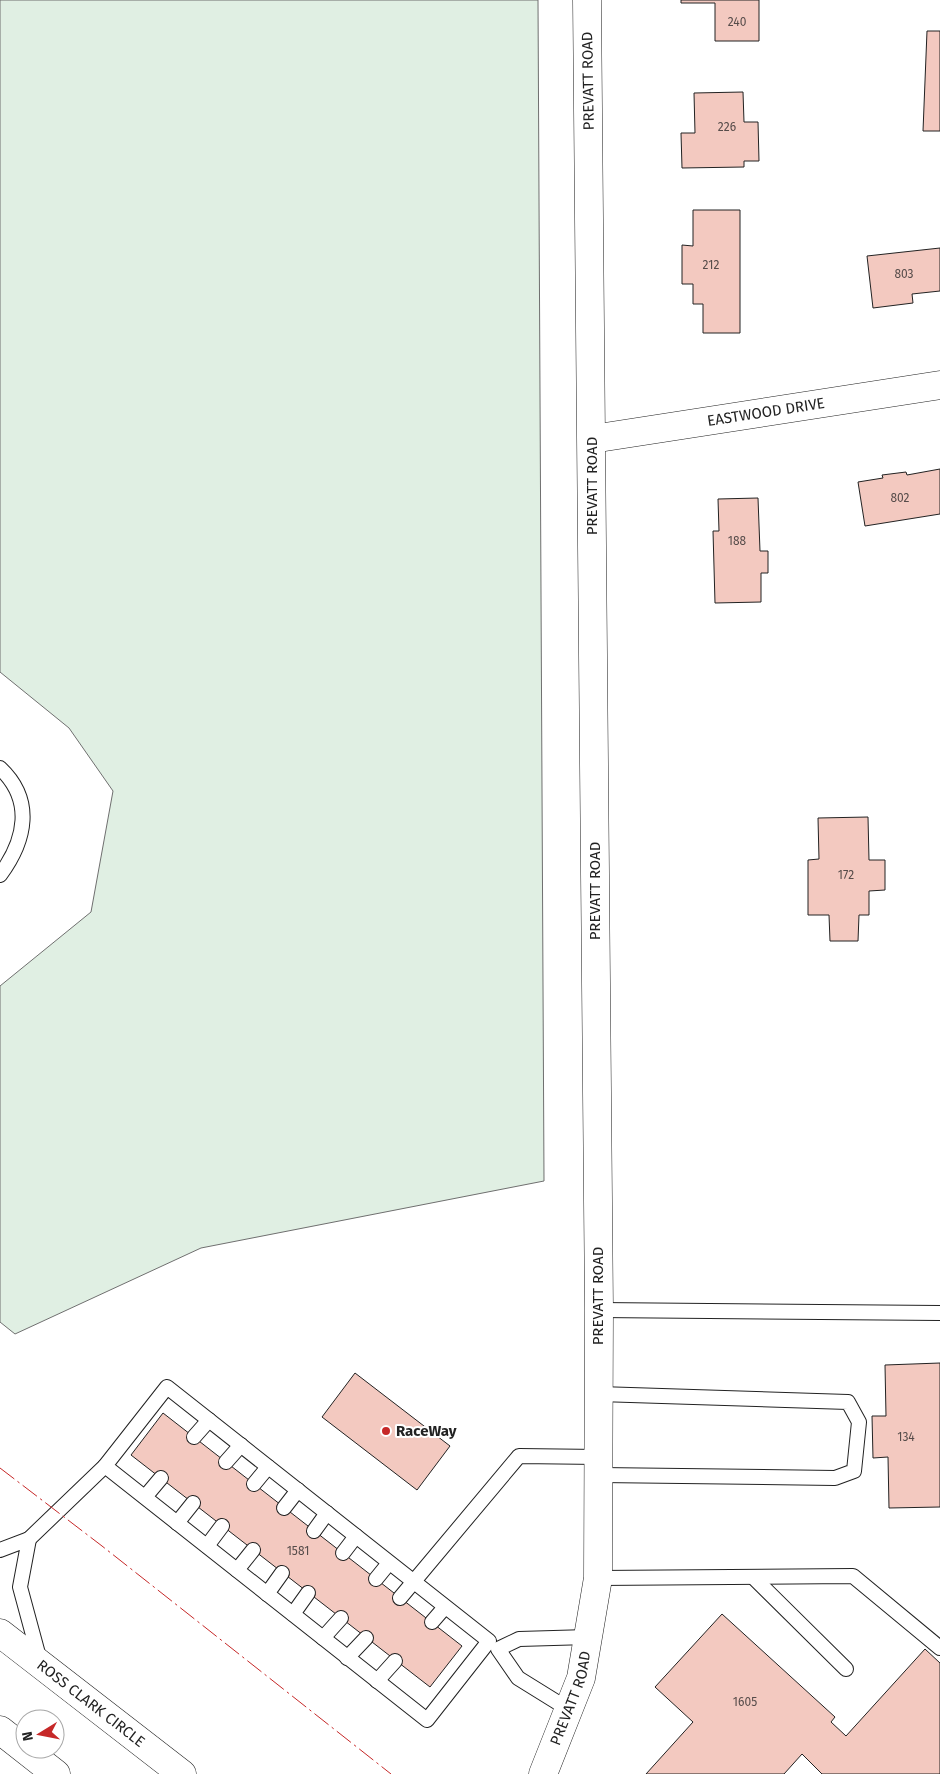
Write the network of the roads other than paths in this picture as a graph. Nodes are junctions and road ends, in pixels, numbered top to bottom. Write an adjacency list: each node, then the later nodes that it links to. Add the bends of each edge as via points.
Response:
1 (587, 0): 3 (main road, PREVATT ROAD)
2 (940, 385): 3 (main road, EASTWOOD DRIVE)
3 (592, 439): 6 (main road, PREVATT ROAD)
4 (0, 768): 5 (lane, via 22,798 23,821 19,844)
5 (0, 875)
6 (599, 1310): 7 (lane); 8 (main road, PREVATT ROAD)
7 (940, 1313)
8 (599, 1394): 15 (main road, PREVATT ROAD); 15 (lane, via 848,1402 859,1422 854,1471 835,1478)
9 (209, 1420): 10 (lane); 11 (lane); 13 (lane, via 167,1387)
10 (194, 1437)
11 (241, 1445): 12 (lane); 14 (lane)
12 (226, 1462)
13 (105, 1466): 19 (lane); 27 (lane)
14 (268, 1466): 17 (lane); 18 (lane)
15 (600, 1466): 36 (main road, PREVATT ROAD); 38 (lane, via 519,1456)
16 (161, 1478): 19 (lane)
17 (254, 1484)
18 (298, 1490): 21 (lane); 22 (lane)
19 (145, 1497): 23 (lane)
20 (193, 1503): 23 (lane)
21 (284, 1508)
22 (327, 1513): 25 (lane); 26 (lane)
23 (177, 1522): 28 (lane)
24 (222, 1526): 28 (lane)
25 (314, 1531)
26 (356, 1536): 31 (lane); 32 (lane)
27 (30, 1539): 29 (lane); 54 (lane, via 20,1586)
28 (207, 1546): 33 (lane)
29 (0, 1550)
30 (253, 1550): 33 (lane)
31 (343, 1553)
32 (389, 1563): 37 (lane); 38 (lane)
33 (237, 1570): 40 (lane)
34 (282, 1573): 40 (lane)
35 (753, 1577): 36 (lane); 51 (lane, via 853,1576); 55 (lane)
36 (598, 1578): 47 (main road, PREVATT ROAD)
37 (376, 1579)
38 (414, 1583): 41 (lane); 42 (lane)
39 (308, 1593): 43 (lane)
40 (267, 1594): 43 (lane)
41 (400, 1598)
42 (445, 1607): 45 (lane); 50 (lane)
43 (293, 1614): 48 (lane)
44 (341, 1618): 48 (lane)
45 (432, 1622)
46 (0, 1633): 54 (main road, ROSS CLARK CIRCLE)
47 (588, 1637): 50 (lane, via 520,1639); 57 (main road, PREVATT ROAD, via 580,1678)
48 (323, 1638): 52 (lane)
49 (366, 1638): 52 (lane)
50 (493, 1645): 56 (lane, via 427,1720); 57 (lane, via 518,1678)
51 (940, 1648)
52 (347, 1658): 56 (lane)
53 (395, 1661): 56 (lane)
54 (41, 1664): 60 (main road, ROSS CLARK CIRCLE)
55 (846, 1668)
56 (377, 1681)
57 (568, 1709): 61 (main road, PREVATT ROAD)
58 (0, 1730): 59 (main road)
59 (56, 1774)
60 (182, 1774)
61 (543, 1774)

